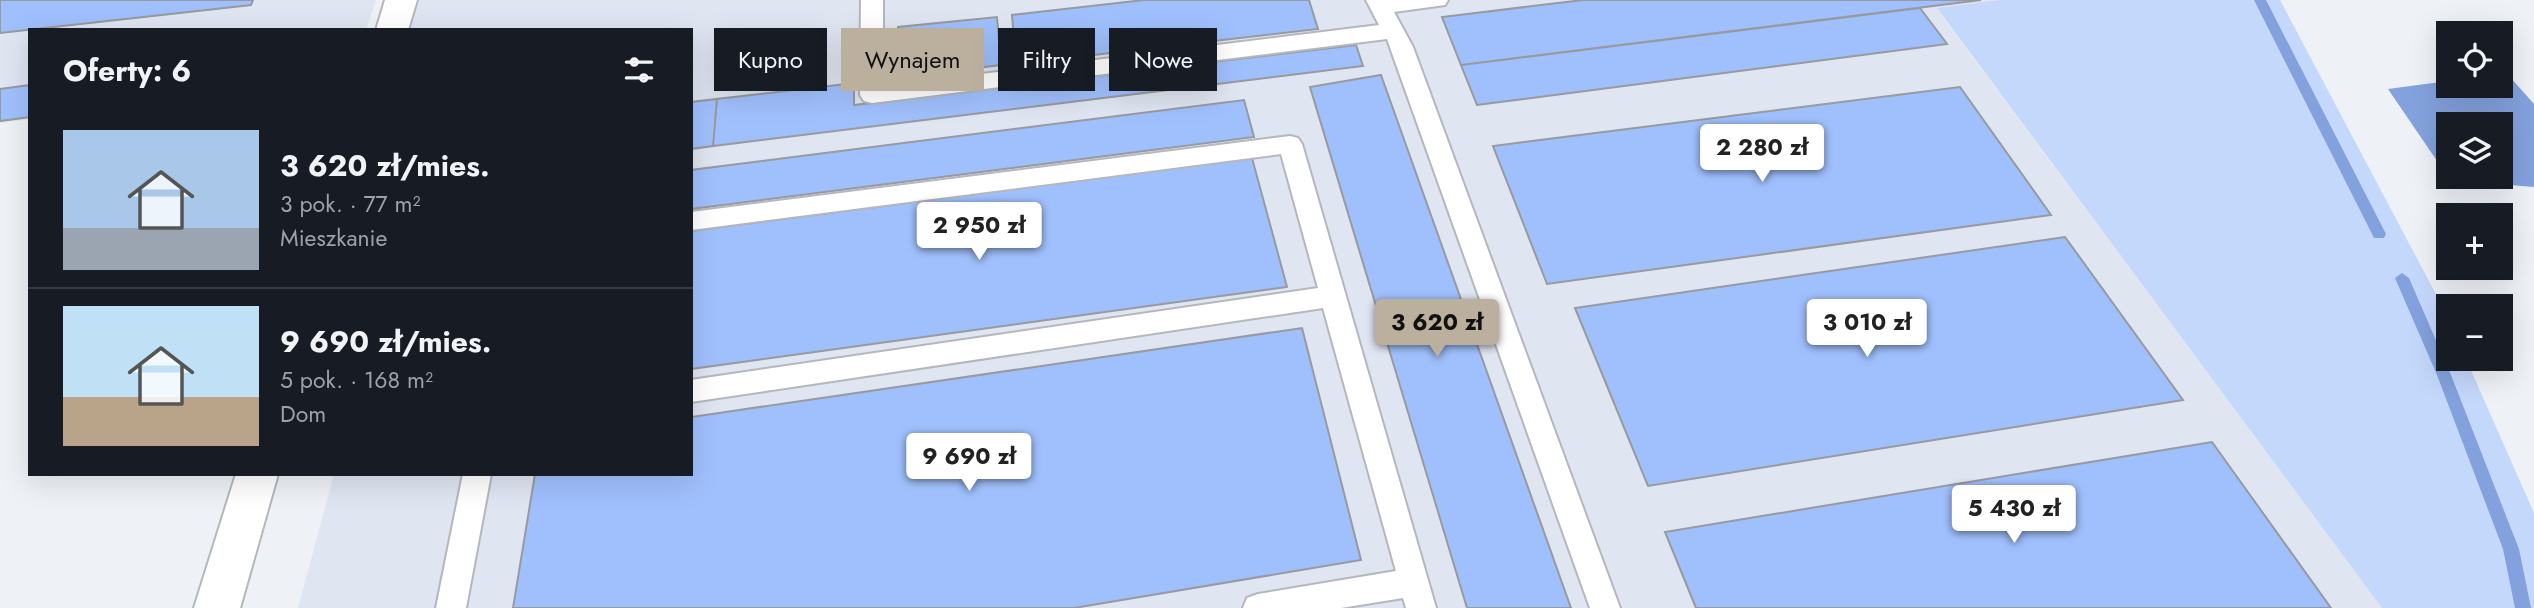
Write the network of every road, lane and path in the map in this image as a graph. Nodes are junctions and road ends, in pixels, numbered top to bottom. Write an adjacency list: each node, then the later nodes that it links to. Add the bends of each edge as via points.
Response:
1 (401, 0): 5 (street)
2 (872, 0): 6 (lane, via 872,94)
3 (1437, 0): 4 (lane)
4 (1378, 4): 6 (lane)
5 (393, 28)
6 (1393, 31): 16 (lane)
7 (693, 221): 8 (lane, via 1290,144)
8 (1333, 296): 9 (lane); 12 (lane)
9 (693, 391)
10 (256, 476): 13 (street)
11 (477, 476): 14 (lane)
12 (1417, 595): 15 (lane)
13 (217, 608)
14 (451, 608)
15 (1258, 608)
16 (1605, 608)

